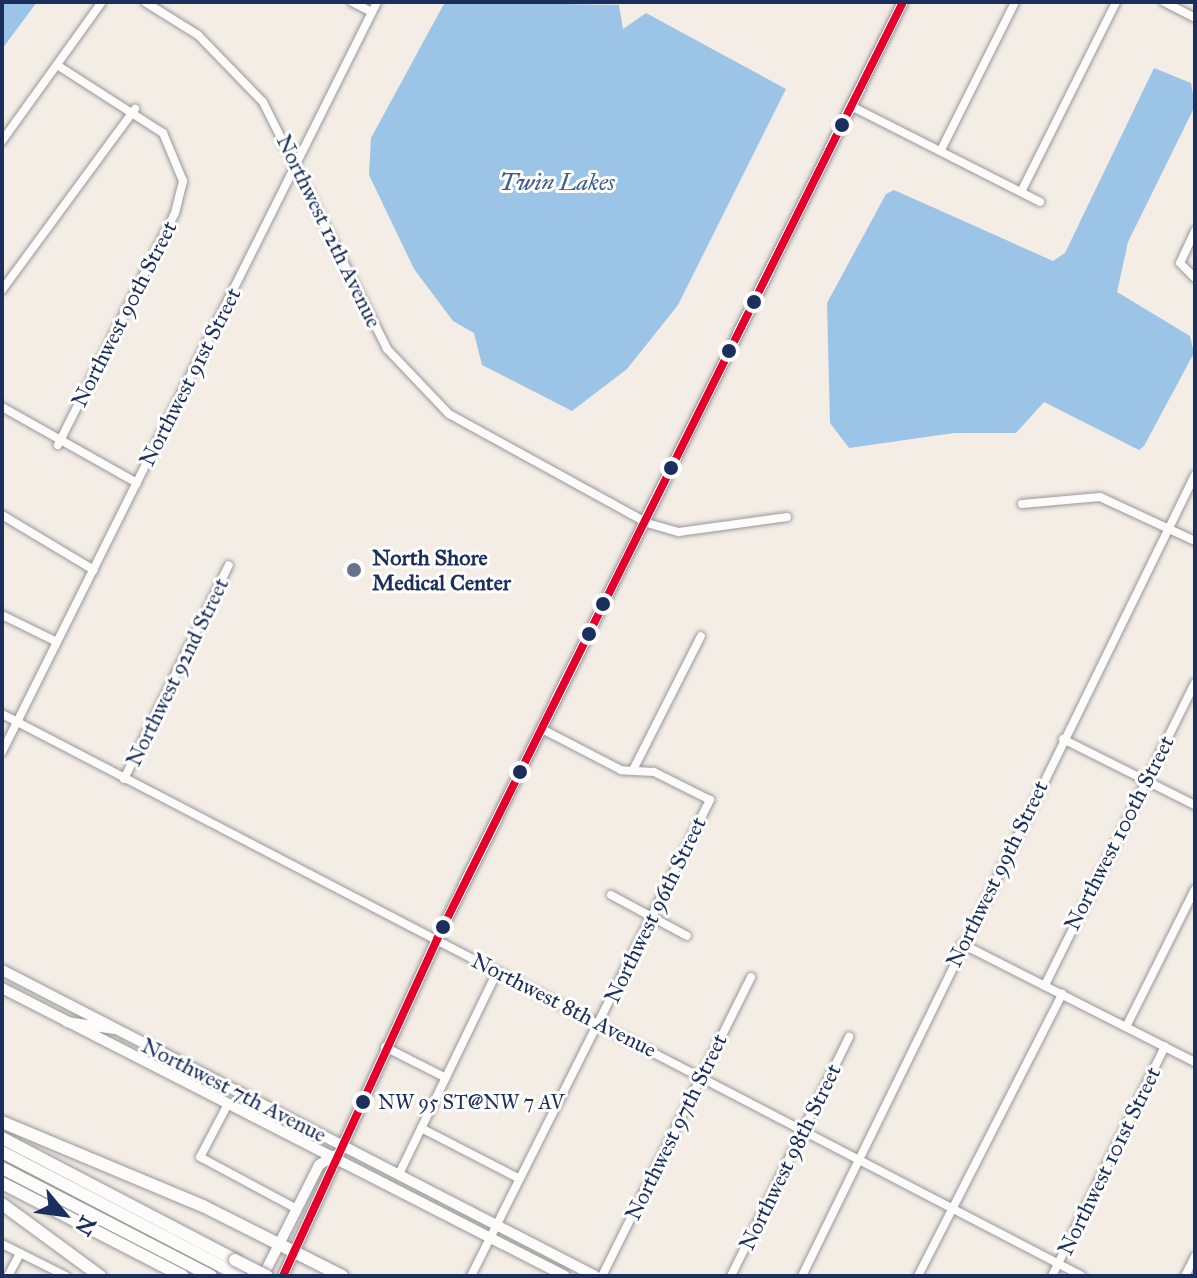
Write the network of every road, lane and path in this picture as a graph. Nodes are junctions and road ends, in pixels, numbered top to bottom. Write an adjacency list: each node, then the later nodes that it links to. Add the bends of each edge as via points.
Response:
1 (102, 2): 11 (street)
2 (145, 2): 16 (street, Northwest 12th Avenue, via 233,66)
3 (352, 2): 9 (street)
4 (377, 2): 9 (street, Northwest 91st Street)
5 (903, 2): 12 (main road)
6 (1015, 2): 15 (street)
7 (1116, 2): 17 (street)
8 (1164, 2): 10 (street)
9 (372, 12): 16 (street, Northwest 91st Street)
10 (1195, 18)
11 (57, 65): 13 (street); 14 (street)
12 (851, 106): 15 (street); 31 (main road)
13 (135, 109): 22 (street); 25 (street, Northwest 90th Street, via 178,154 183,181 175,213)
14 (2, 141)
15 (941, 150): 17 (street)
16 (298, 163): 27 (street, Northwest 91st Street); 31 (street, Northwest 12th Avenue, via 356,295 413,381 485,440)
17 (1021, 192): 18 (street)
18 (1040, 202)
19 (1195, 231): 21 (street, via 1180,263)
20 (2, 271): 22 (street)
21 (1195, 278)
22 (9, 281): 23 (street)
23 (2, 290)
24 (2, 407): 25 (street)
25 (58, 445): 27 (street)
26 (1195, 475): 32 (street, Northwest 99th Street)
27 (137, 483): 35 (street, Northwest 91st Street)
28 (1022, 504): 32 (street, via 1100,497)
29 (2, 515): 35 (street)
30 (787, 517): 31 (street, Northwest 12th Avenue, via 679,532)
31 (647, 523): 42 (main road)
32 (1168, 528): 33 (street); 43 (street, Northwest 99th Street)
33 (1195, 541)
34 (229, 565): 46 (street, Northwest 92nd Street)
35 (94, 570): 38 (street, Northwest 91st Street)
36 (2, 615): 38 (street)
37 (701, 636): 45 (street)
38 (57, 642): 41 (street, Northwest 91st Street)
39 (1195, 683): 47 (street, Northwest 100th Street)
40 (2, 714): 41 (street, Northwest 8th Avenue)
41 (16, 724): 44 (street, Northwest 91st Street); 46 (street, Northwest 8th Avenue)
42 (542, 729): 45 (street); 53 (main road)
43 (1063, 739): 47 (street); 54 (street, Northwest 99th Street)
44 (2, 752)
45 (633, 770): 51 (street, Northwest 96th Street, via 710,800)
46 (124, 779): 53 (street, Northwest 8th Avenue)
47 (1147, 780): 48 (street); 58 (street, Northwest 100th Street)
48 (1195, 805)
49 (1195, 889): 63 (street)
50 (611, 895): 51 (street)
51 (650, 917): 52 (street); 62 (street, Northwest 96th Street)
52 (687, 936)
53 (437, 939): 56 (street, Northwest 8th Avenue); 67 (main road)
54 (962, 944): 58 (street); 81 (street, Northwest 99th Street)
55 (2, 970): 64 (main road, Northwest 7th Avenue)
56 (497, 972): 62 (street, Northwest 8th Avenue); 72 (street)
57 (751, 977): 71 (street, Northwest 97th Street)
58 (1045, 985): 60 (street)
59 (2, 988): 61 (main road, Northwest 7th Avenue)
60 (1062, 994): 63 (street); 87 (street)
61 (67, 1022): 64 (main road); 68 (main road, Northwest 7th Avenue)
62 (599, 1024): 71 (street, Northwest 8th Avenue); 84 (street, Northwest 96th Street)
63 (1126, 1027): 66 (street)
64 (115, 1029): 70 (main road, Northwest 7th Avenue)
65 (849, 1037): 76 (street, Northwest 98th Street)
66 (1165, 1046): 69 (street); 96 (street, Northwest 101st Street)
67 (385, 1047): 72 (street); 78 (main road)
68 (140, 1058): 70 (main road, via 153,1054); 73 (main road, Northwest 7th Avenue)
69 (1195, 1062)
70 (204, 1075): 78 (main road, Northwest 7th Avenue)
71 (701, 1076): 76 (street, Northwest 8th Avenue); 111 (street, Northwest 97th Street)
72 (446, 1078): 75 (street)
73 (228, 1104): 80 (main road, Northwest 7th Avenue); 88 (street, via 200,1157)
74 (2, 1122): 92 (highway)
75 (421, 1128): 83 (street); 84 (street)
76 (804, 1130): 81 (street, Northwest 8th Avenue); 112 (street, Northwest 98th Street)
77 (2, 1138): 98 (highway)
78 (338, 1143): 80 (main road); 83 (main road, Northwest 7th Avenue)
79 (2, 1152): 98 (highway)
80 (333, 1156): 88 (main road, via 319,1165); 90 (main road, Northwest 7th Avenue); 93 (main road, via 333,1173)
81 (860, 1159): 87 (street, Northwest 8th Avenue); 113 (street, Northwest 99th Street)
82 (2, 1168): 103 (highway)
83 (399, 1174): 89 (main road, Northwest 7th Avenue)
84 (520, 1179): 89 (street, Northwest 96th Street)
85 (2, 1183): 102 (highway)
86 (2, 1204): 101 (highway)
87 (951, 1207): 96 (street, Northwest 8th Avenue); 114 (street)
88 (297, 1209): 92 (main road)
89 (497, 1225): 90 (street, Northwest 96th Street); 110 (main road, Northwest 7th Avenue)
90 (491, 1237): 97 (main road, Northwest 7th Avenue); 107 (street, Northwest 96th Street)
91 (2, 1244): 94 (street)
92 (279, 1244): 93 (highway); 104 (main road)
93 (295, 1251): 105 (main road); 106 (highway)
94 (20, 1253): 99 (street); 100 (street)
95 (1195, 1256): 117 (street)
96 (1058, 1264): 115 (street, Northwest 101st Street); 116 (street, Northwest 8th Avenue)
97 (547, 1266): 108 (main road, Northwest 7th Avenue); 109 (main road)
98 (235, 1269): 104 (highway, bridge)
99 (8, 1276)
100 (66, 1276)
101 (100, 1276)
102 (183, 1276)
103 (211, 1276)
104 (265, 1276)
105 (283, 1276)
106 (342, 1276)
107 (471, 1276)
108 (565, 1276)
109 (580, 1276)
110 (595, 1276)
111 (602, 1276)
112 (731, 1276)
113 (802, 1276)
114 (918, 1276)
115 (1052, 1276)
116 (1082, 1276)
117 (1185, 1276)

